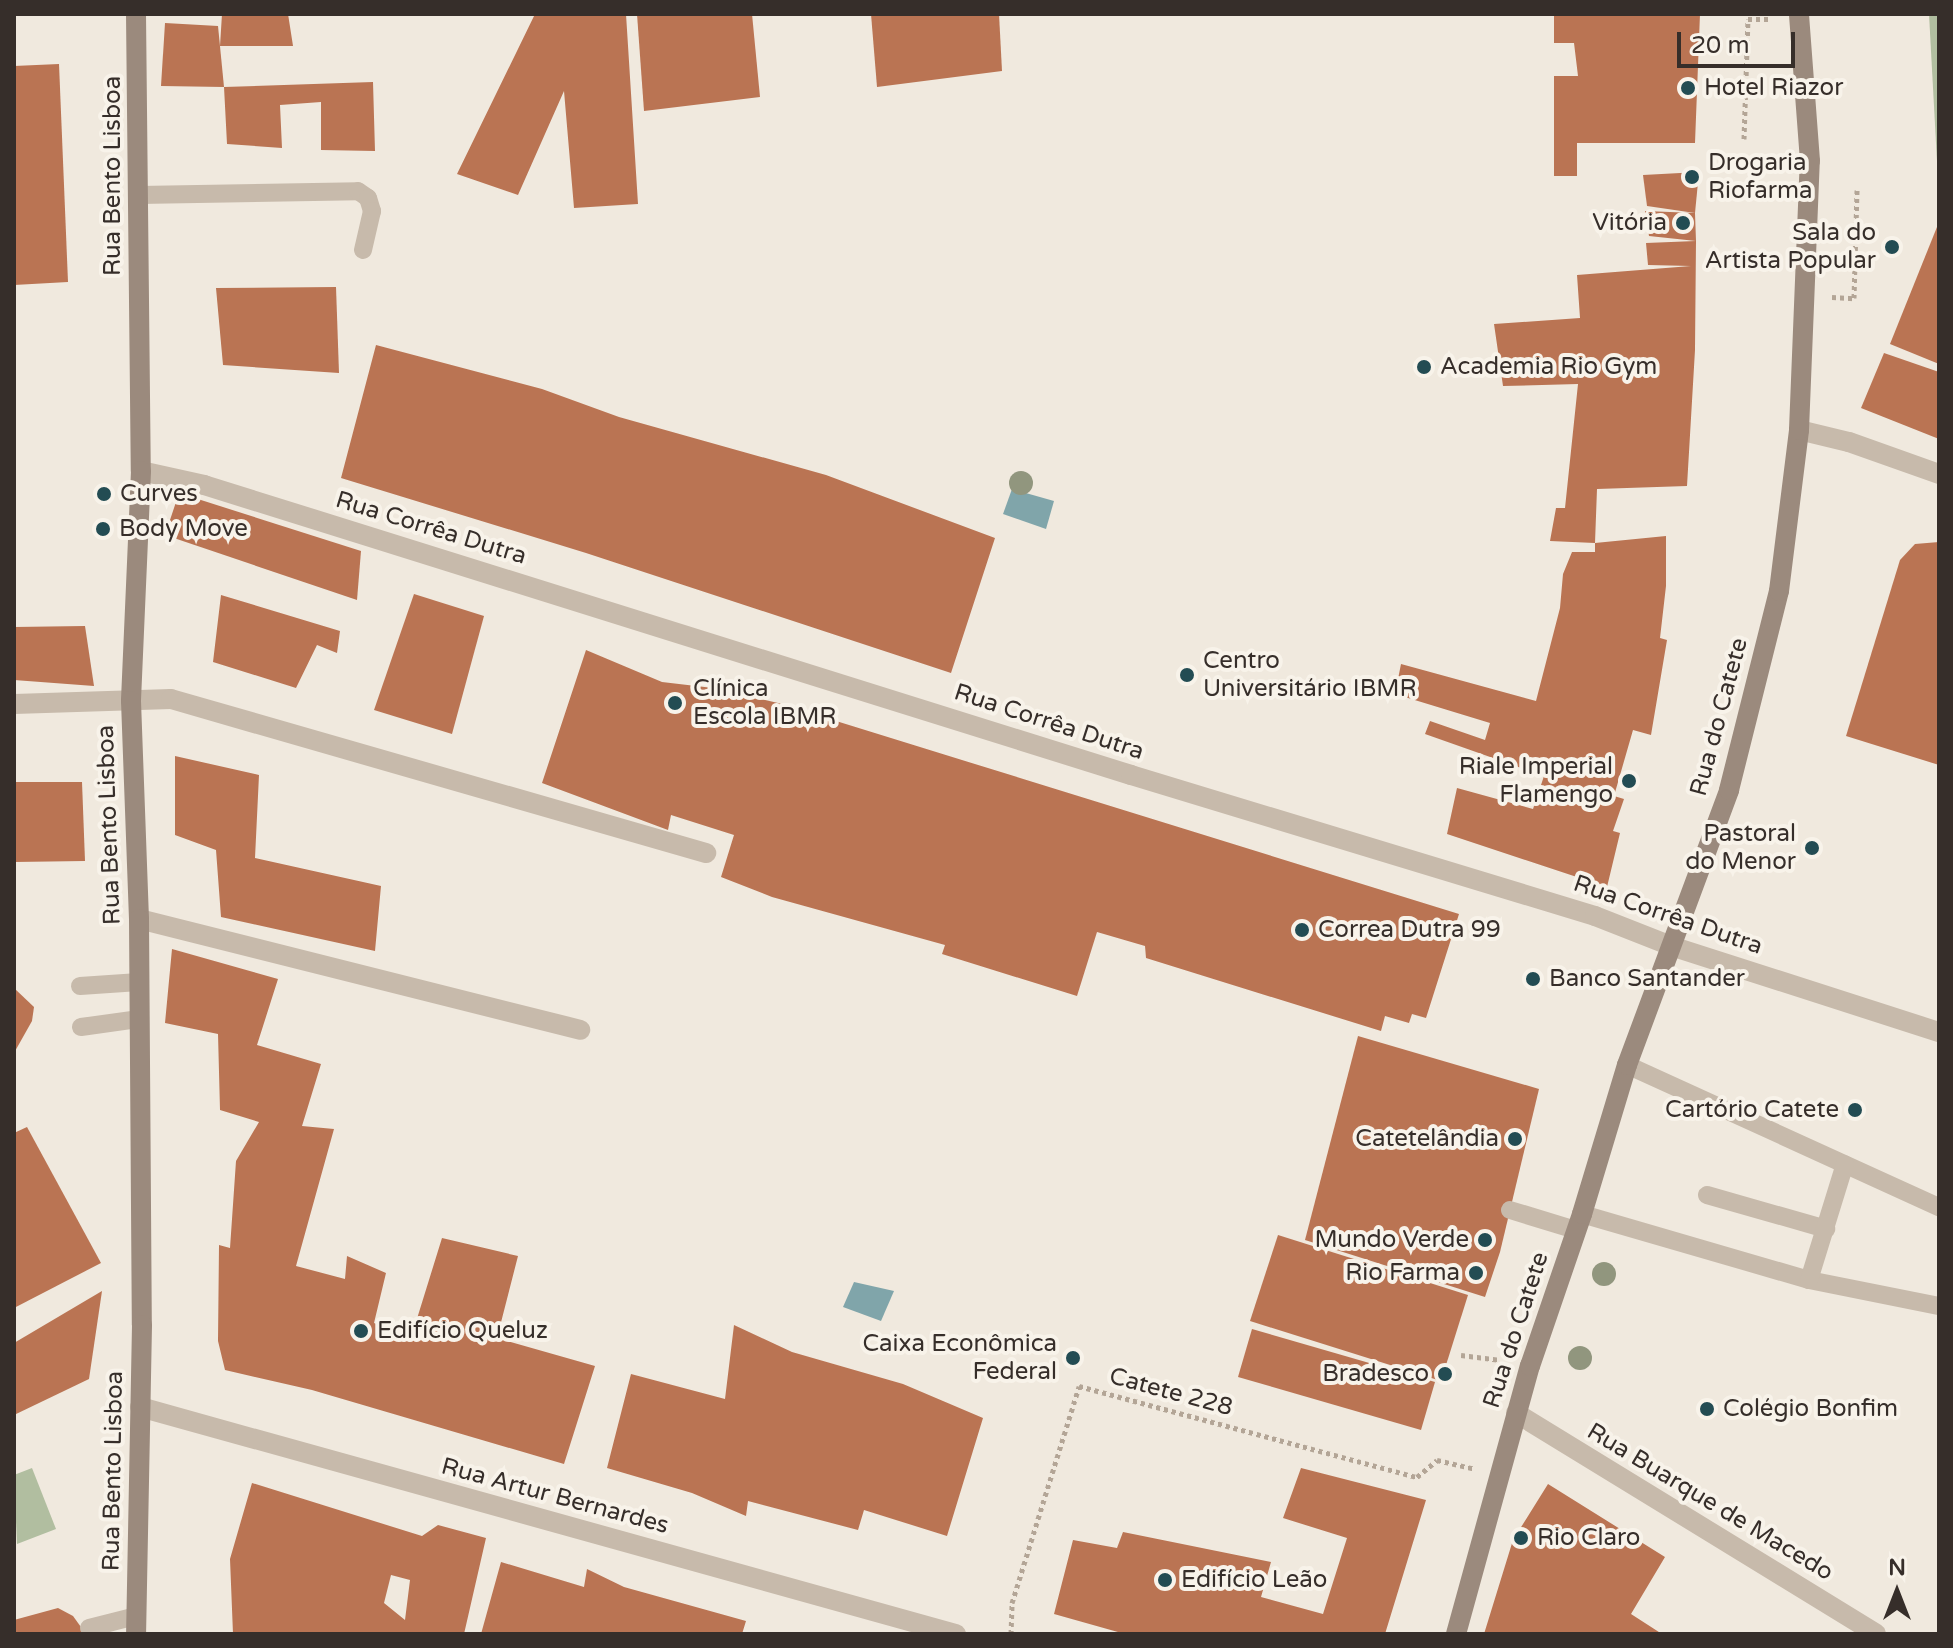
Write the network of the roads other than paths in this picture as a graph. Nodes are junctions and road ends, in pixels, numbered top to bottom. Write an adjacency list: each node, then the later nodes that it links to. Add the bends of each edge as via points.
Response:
1 (136, 14): 3 (main road, Rua Bento Lisboa)
2 (1799, 14): 5 (main road, Rua do Catete, via 1810,161)
3 (139, 195): 4 (lane, via 358,191 368,198 372,211); 6 (main road, Rua Bento Lisboa)
4 (363, 250)
5 (1799, 430): 7 (street); 12 (main road, Rua do Catete, via 1779,591 1729,790)
6 (141, 471): 8 (main road, Rua Bento Lisboa); 12 (street, Rua Corrêa Dutra, via 216,489 1580,911)
7 (1939, 474)
8 (131, 701): 9 (street); 10 (street, via 171,699); 11 (main road, Rua Bento Lisboa)
9 (14, 704)
10 (706, 853)
11 (139, 919): 13 (main road, Rua Bento Lisboa); 17 (street)
12 (1671, 946): 18 (street, Rua Corrêa Dutra); 19 (main road, Rua do Catete)
13 (139, 982): 14 (lane); 15 (main road, Rua Bento Lisboa)
14 (80, 986)
15 (139, 1019): 16 (lane); 28 (main road, Rua Bento Lisboa)
16 (81, 1027)
17 (580, 1030)
18 (1939, 1032)
19 (1627, 1065): 20 (lane); 24 (main road, Rua do Catete)
20 (1845, 1164): 22 (lane); 25 (lane)
21 (1707, 1195): 25 (lane)
22 (1939, 1207)
23 (1510, 1210): 24 (lane)
24 (1579, 1222): 26 (lane); 29 (main road, Rua do Catete)
25 (1826, 1229): 26 (lane)
26 (1809, 1280): 27 (lane)
27 (1939, 1306)
28 (140, 1407): 30 (main road, Rua Bento Lisboa); 32 (street, Rua Artur Bernardes)
29 (1516, 1413): 33 (main road, Rua do Catete); 34 (street, Rua Buarque de Macedo)
30 (136, 1625): 31 (lane)
31 (89, 1628)
32 (956, 1634)
33 (1456, 1634)
34 (1876, 1634)

